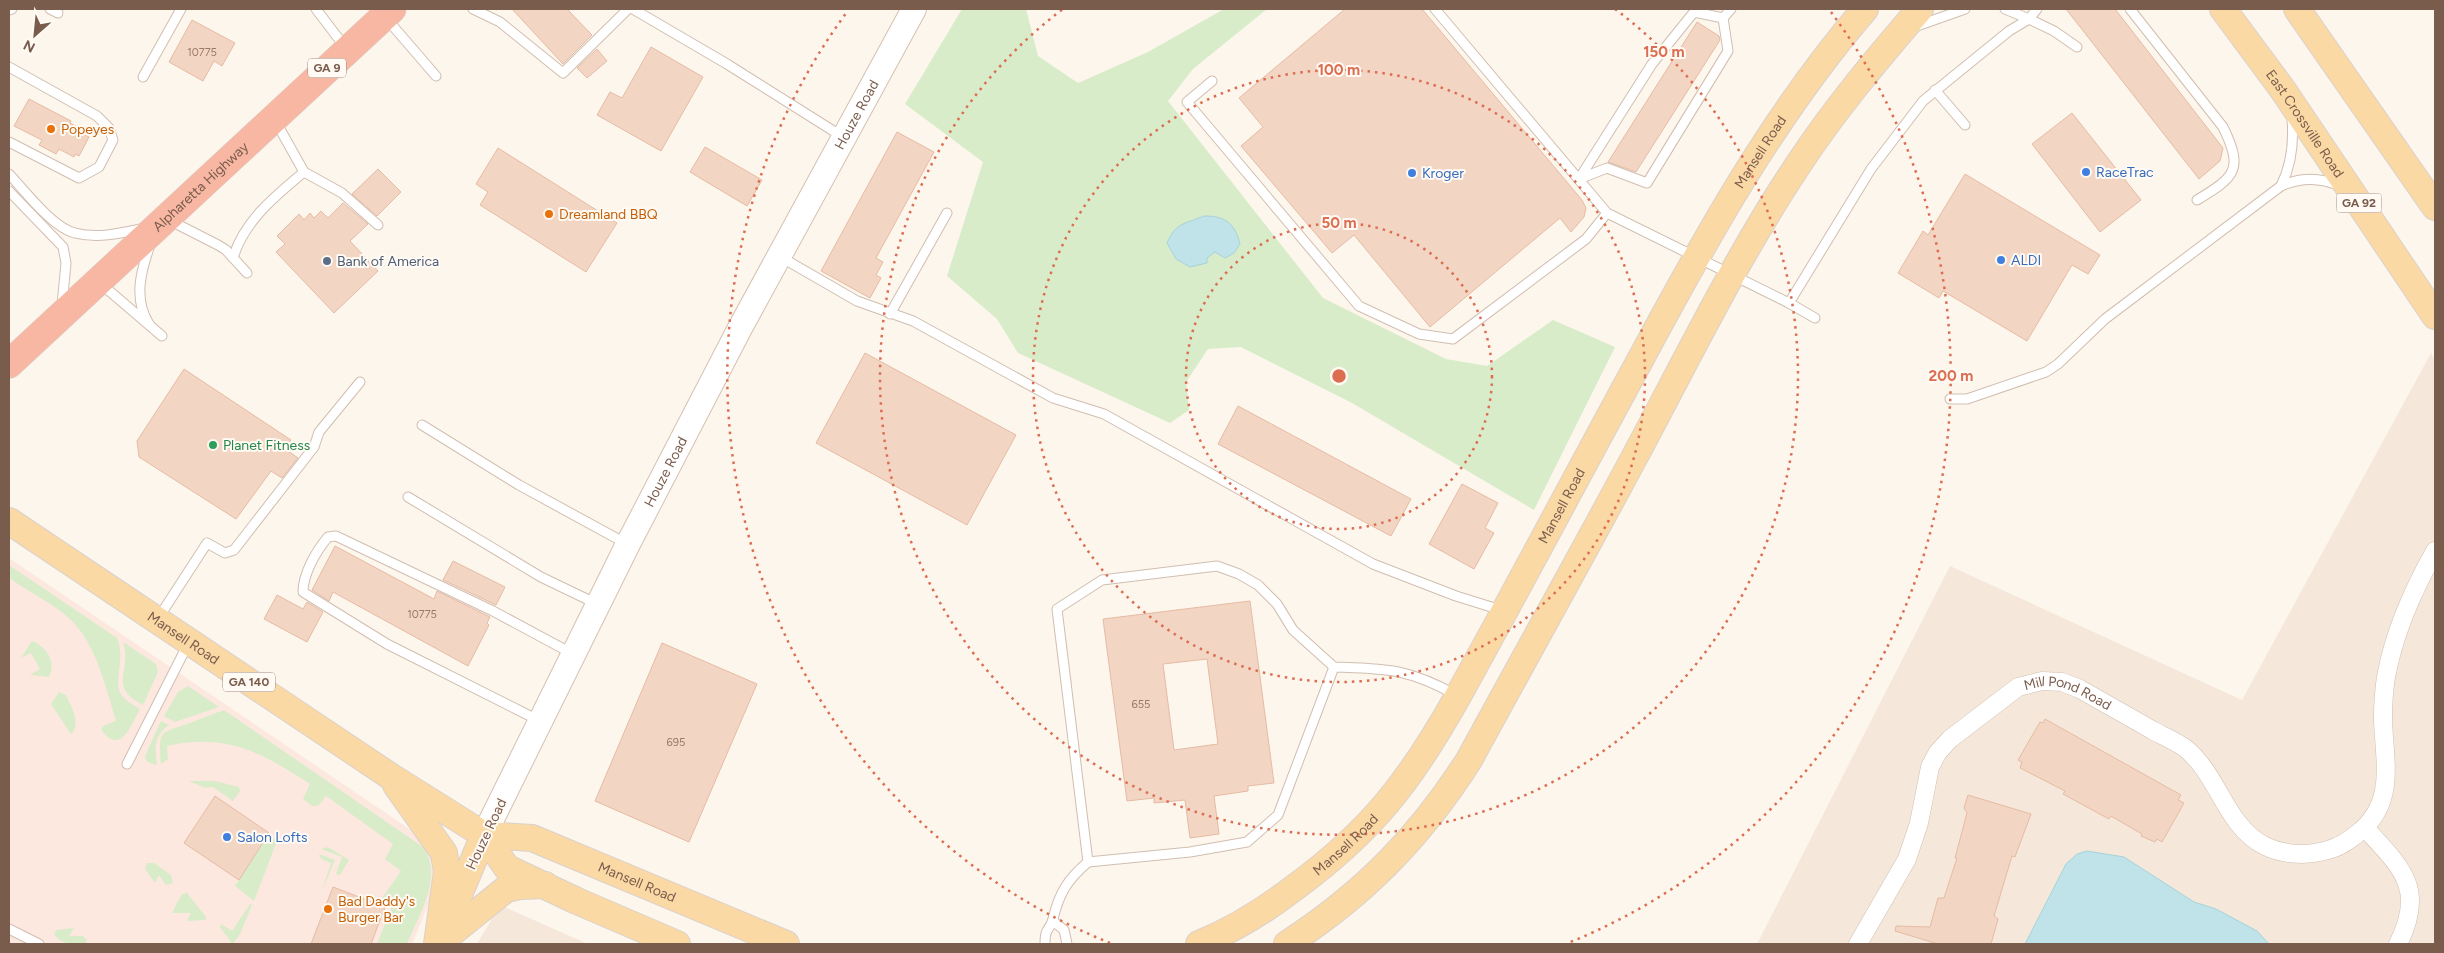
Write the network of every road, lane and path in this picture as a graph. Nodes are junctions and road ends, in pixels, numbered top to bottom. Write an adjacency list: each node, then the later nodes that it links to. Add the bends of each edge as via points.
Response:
1 (181, 9): 25 (lane)
2 (316, 9): 22 (lane)
3 (473, 9): 4 (lane, via 500,22 563,73)
4 (628, 9)
5 (633, 9): 31 (lane)
6 (914, 9): 31 (street, Houze Road)
7 (1435, 9): 35 (lane)
8 (1731, 9): 18 (lane)
9 (1865, 9): 47 (main road, Mansell Road, via 1794,99 1749,166)
10 (1920, 9): 20 (main road)
11 (1965, 9): 20 (lane, via 1940,16)
12 (2005, 9): 19 (lane)
13 (2037, 9): 19 (lane)
14 (2130, 9): 39 (lane, via 2223,127 2233,147 2235,163 2231,174 2222,185)
15 (2223, 9): 28 (main road, East Crossville Road / GA 92)
16 (2297, 9): 40 (main road)
17 (388, 12): 22 (highway, Alpharetta Highway / GA 9); 24 (lane)
18 (1723, 18): 35 (lane, via 1694,12 1652,64); 35 (lane, via 1728,51 1647,184 1607,168)
19 (2029, 18): 21 (lane, via 2054,30); 27 (lane)
20 (1897, 36): 49 (main road, via 1854,87 1798,165)
21 (2077, 47)
22 (347, 50): 29 (highway, Alpharetta Highway / GA 9)
23 (9, 67): 32 (lane, via 98,116 109,128 113,140 99,167 79,178)
24 (436, 76)
25 (143, 77)
26 (1212, 81): 41 (lane, via 1187,102 1358,306 1418,334 1453,339 1586,239)
27 (1935, 90): 30 (lane); 51 (lane, via 1871,169)
28 (2283, 90): 36 (lane, via 2294,136 2288,172); 38 (main road, East Crossville Road / GA 92)
29 (273, 118): 33 (lane); 43 (highway, Alpharetta Highway / GA 9)
30 (1965, 126)
31 (843, 137): 45 (street, Houze Road)
32 (9, 142)
33 (304, 172): 44 (lane, via 342,193); 46 (lane, via 274,196 249,225)
34 (9, 174): 43 (lane, via 55,221 74,233 104,235)
35 (1579, 179): 41 (lane)
36 (2281, 186): 38 (lane, via 2295,180 2324,180); 60 (lane, via 2105,319 2046,372 1968,399)
37 (9, 191): 55 (lane, via 63,247 65,286)
38 (2351, 191): 53 (main road, East Crossville Road / GA 92)
39 (2197, 200)
40 (2435, 208)
41 (1607, 213): 47 (lane)
42 (947, 214): 52 (lane)
43 (160, 222): 46 (lane, via 208,239); 50 (highway, Alpharetta Highway / GA 9); 56 (lane, via 140,278 141,313)
44 (378, 225)
45 (778, 256): 52 (lane, via 857,301); 64 (street, Houze Road)
46 (233, 258): 48 (lane)
47 (1696, 258): 49 (lane); 67 (main road, Mansell Road)
48 (247, 273)
49 (1732, 274): 51 (lane); 81 (main road, via 1469,760 1426,822 1369,882)
50 (98, 281): 55 (highway, Alpharetta Highway / GA 9); 56 (lane)
51 (1790, 303): 54 (lane)
52 (890, 314): 67 (lane, via 913,321 1053,398 1104,414 1373,564)
53 (2435, 316)
54 (1816, 318)
55 (56, 320): 58 (highway, Alpharetta Highway / GA 9)
56 (149, 324): 57 (lane)
57 (162, 336)
58 (9, 364)
59 (360, 382): 68 (lane, via 319,432 314,447 234,550 225,552 207,543)
60 (1950, 399)
61 (422, 425): 64 (lane, via 518,486)
62 (408, 497): 66 (lane, via 541,577)
63 (12, 521): 68 (main road, Mansell Road / GA 140)
64 (628, 544): 66 (street, Houze Road)
65 (2435, 551): 76 (street, Mill Pond Road, via 2418,580 2397,636 2386,678 2383,718 2388,767 2386,788 2378,809)
66 (598, 604): 70 (street, Houze Road)
67 (1504, 611): 72 (main road, Mansell Road)
68 (157, 620): 69 (main road, Mansell Road / GA 140)
69 (189, 642): 74 (lane); 75 (main road, Mansell Road / GA 140)
70 (574, 654): 73 (street, Houze Road); 73 (lane, via 336,536 328,537 321,545 303,582 303,592 387,644)
71 (1334, 667): 72 (lane, via 1405,672); 78 (lane, via 1278,815 1247,842 1190,852); 78 (lane, via 1293,630 1278,604 1258,585 1217,566 1102,580 1056,609)
72 (1458, 696): 79 (main road, Mansell Road, via 1433,740 1387,804)
73 (540, 722): 77 (street, Houze Road)
74 (127, 764)
75 (390, 776): 77 (main road, Mansell Road / GA 140); 85 (main road, via 444,853 447,872)
76 (2365, 828): 92 (street, Mill Pond Road, via 2341,846 2315,854 2289,854 2265,846 2238,825 2205,770 2185,749 2080,689 2062,682 2042,681 2018,687 1950,739 1938,752 1930,768 1919,824 1907,859); 93 (street, via 2398,864 2410,891 2407,925)
77 (484, 835): 80 (main road, Mansell Road, via 507,868); 85 (main road, Houze Road); 87 (main road, Mansell Road, via 532,838)
78 (1088, 862): 82 (lane, via 1061,891)
79 (1322, 868): 81 (main road); 90 (main road, Mansell Road, via 1241,924)
80 (545, 886): 85 (main road, via 506,889); 86 (main road, Mansell Road, via 641,933)
81 (1346, 901): 91 (main road)
82 (1053, 921): 88 (lane, via 1045,931); 89 (lane, via 1064,930)
83 (9, 929): 84 (lane)
84 (38, 944)
85 (438, 944)
86 (677, 944)
87 (786, 944)
88 (1044, 944)
89 (1067, 944)
90 (1199, 944)
91 (1287, 944)
92 (1858, 944)
93 (2398, 944)

